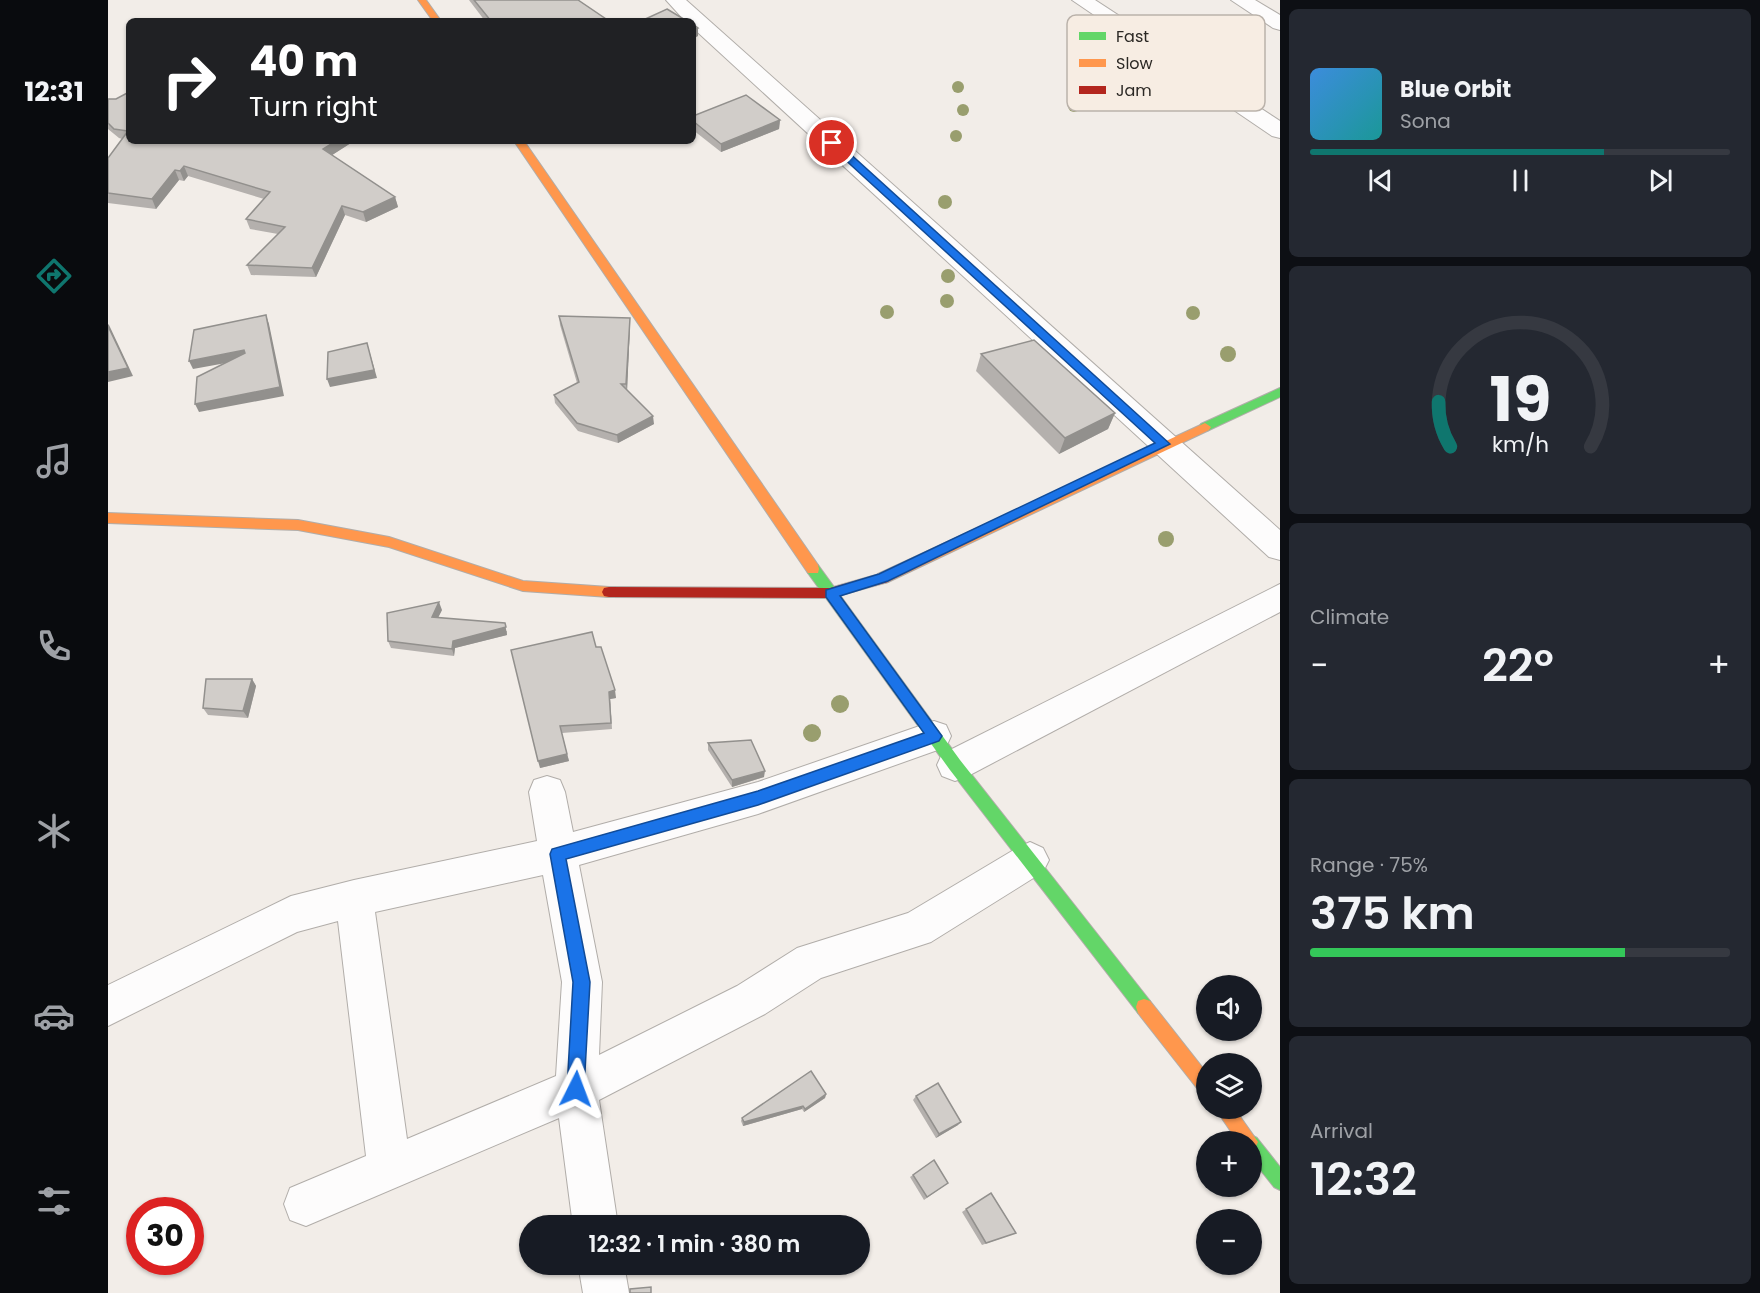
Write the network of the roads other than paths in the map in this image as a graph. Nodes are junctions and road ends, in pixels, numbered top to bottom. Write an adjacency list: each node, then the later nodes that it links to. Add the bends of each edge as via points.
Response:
1 (422, 0): 6 (street)
2 (1082, 0): 5 (street)
3 (1241, 0): 9 (street)
4 (675, 1): 7 (street)
5 (1105, 15)
6 (435, 18)
7 (694, 18)
8 (696, 20): 14 (street)
9 (1280, 23)
10 (1250, 111): 11 (street)
11 (1280, 131)
12 (521, 144): 17 (street)
13 (1280, 392): 14 (street)
14 (1164, 444): 16 (street); 17 (street, via 883,578)
15 (108, 518): 17 (street, via 298,525 389,542 523,586 595,592)
16 (1280, 548)
17 (830, 593): 19 (street)
18 (1280, 597): 19 (street)
19 (945, 750): 21 (street); 22 (street)
20 (547, 792): 21 (street)
21 (558, 854): 23 (street); 26 (street, via 582,982)
22 (1030, 860): 25 (street); 26 (street, via 917,930 811,962 751,1000)
23 (354, 898): 24 (street, via 291,915); 30 (street)
24 (108, 1006)
25 (1196, 1073)
26 (576, 1089): 30 (street); 33 (street)
27 (1231, 1119): 28 (street)
28 (1241, 1131)
29 (1262, 1158): 31 (street)
30 (389, 1167): 32 (street)
31 (1280, 1181)
32 (306, 1204)
33 (594, 1215)
34 (604, 1275): 35 (street)
35 (606, 1293)

